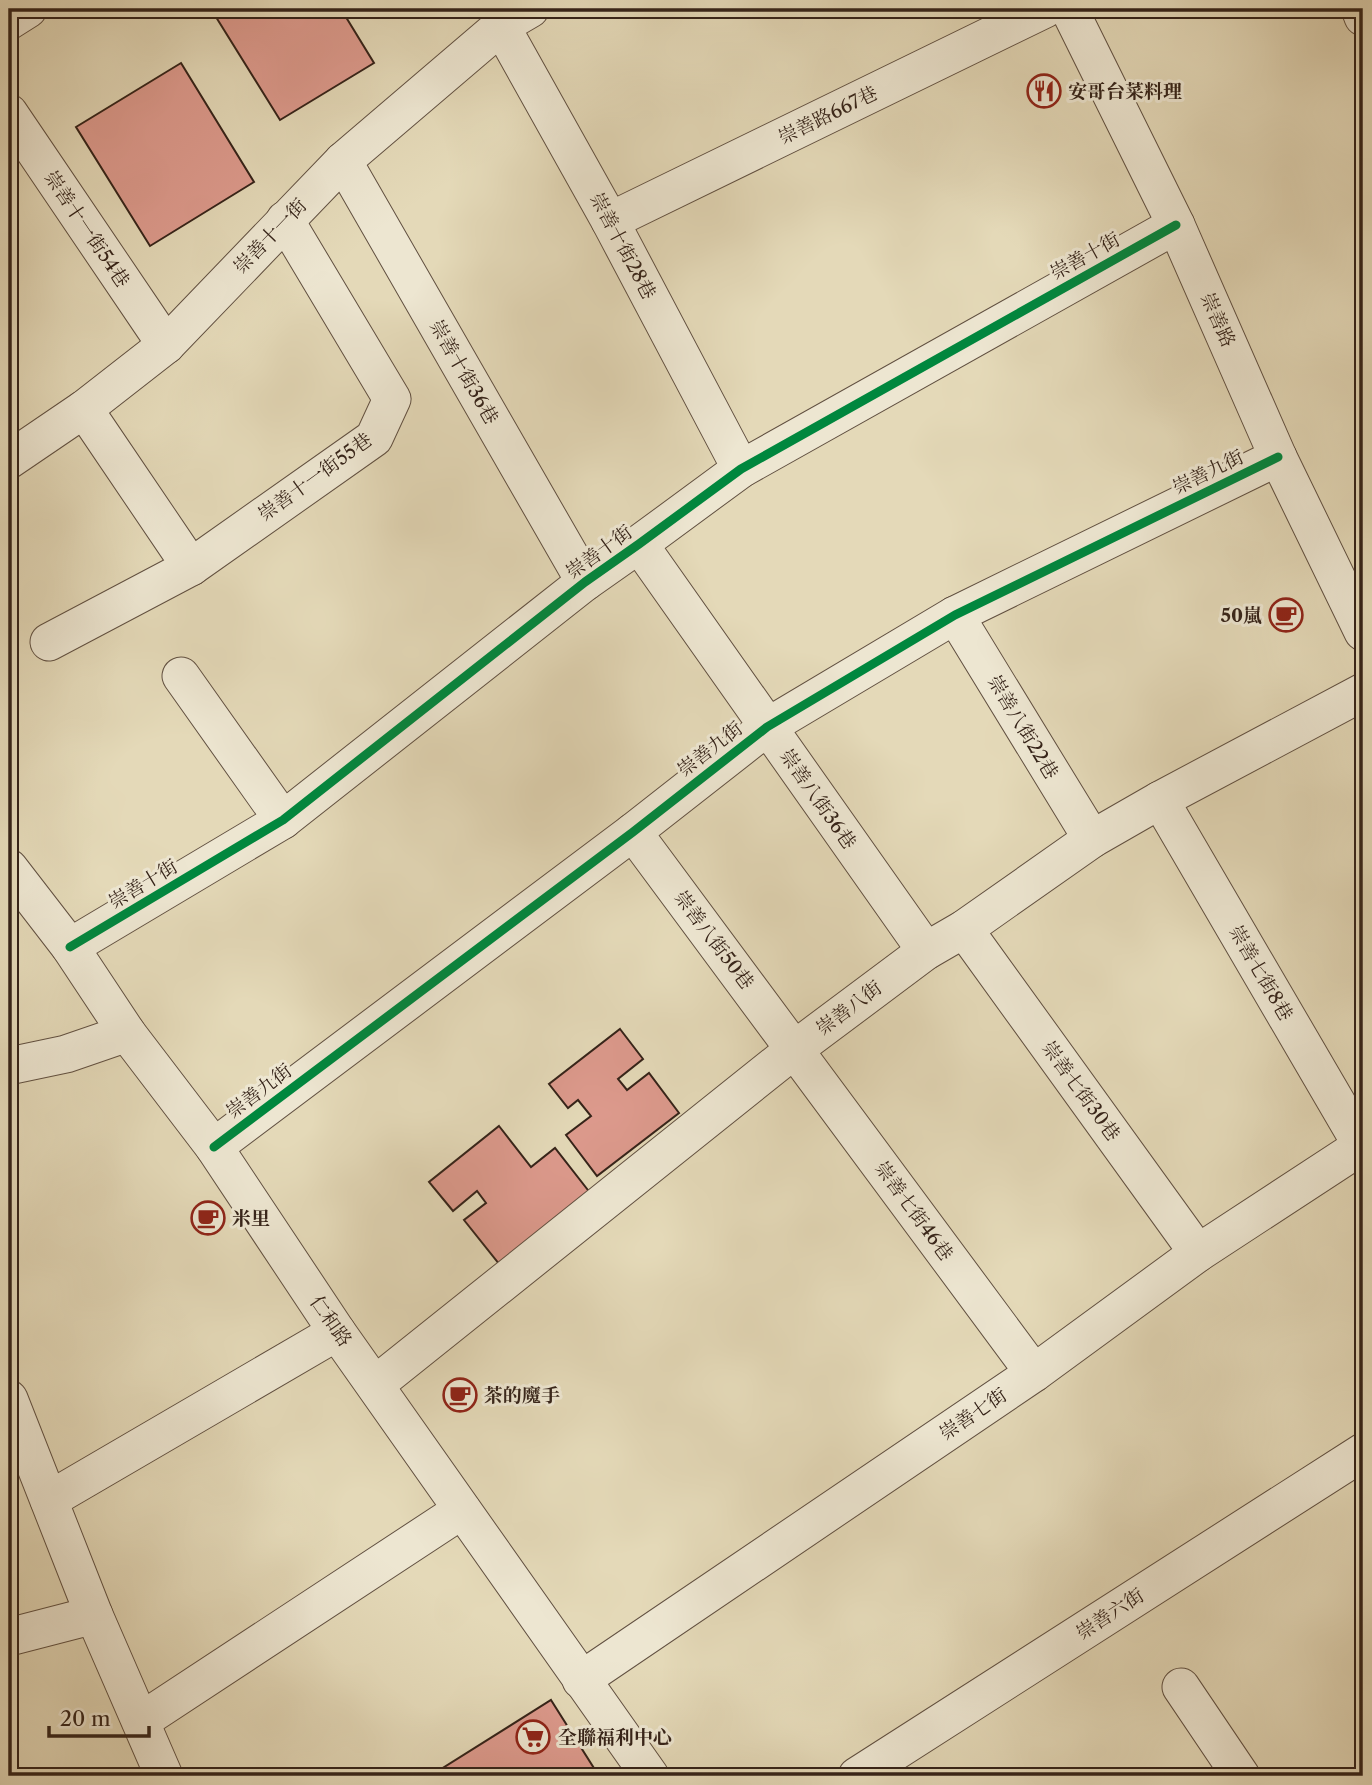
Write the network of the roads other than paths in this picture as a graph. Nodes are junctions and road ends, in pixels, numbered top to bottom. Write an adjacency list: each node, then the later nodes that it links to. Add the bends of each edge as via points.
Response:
1 (28, 9): 7 (street)
2 (1045, 9): 11 (street, 崇善路667巷)
3 (1069, 9): 12 (street, 崇善路)
4 (1360, 9): 6 (street)
5 (515, 17): 9 (street, 崇善十一街); 11 (street, 崇善十街28巷)
6 (1363, 17)
7 (9, 21)
8 (9, 113): 13 (street, 崇善十一街54巷)
9 (343, 161): 10 (street, 崇善十一街); 20 (street, 崇善十街36巷)
10 (285, 220): 13 (street, 崇善十一街); 19 (street, 崇善十一街55巷, via 393,399 374,438)
11 (610, 221): 17 (street, 崇善十街28巷)
12 (1176, 225): 15 (street, 崇善路); 17 (street, 崇善十街)
13 (166, 345): 14 (street, 崇善十一街)
14 (84, 409): 16 (street, 崇善十一街); 19 (street)
15 (1278, 457): 21 (street, 崇善九街); 22 (street, 崇善路)
16 (9, 460)
17 (741, 469): 18 (street, 崇善十街)
18 (639, 544): 20 (street, 崇善十街); 26 (street, 崇善八街36巷)
19 (191, 567): 23 (street, 崇善十一街55巷)
20 (585, 582): 28 (street, 崇善十街)
21 (955, 615): 26 (street, 崇善九街); 30 (street, 崇善八街22巷)
22 (1363, 632)
23 (49, 642)
24 (181, 676): 28 (street)
25 (1363, 692): 27 (street, 崇善八街)
26 (767, 727): 29 (street, 崇善九街); 34 (street, 崇善八街36巷)
27 (1160, 800): 30 (street, 崇善八街); 38 (street, 崇善七街8巷)
28 (283, 820): 33 (street, 崇善十街)
29 (633, 832): 36 (street, 崇善八街50巷); 39 (street, 崇善九街)
30 (1091, 839): 32 (street, 崇善八街)
31 (9, 868): 33 (street, 仁和路)
32 (964, 929): 34 (street, 崇善八街); 40 (street, 崇善七街30巷)
33 (70, 947): 35 (street, 仁和路)
34 (926, 951): 36 (street, 崇善八街)
35 (128, 1033): 37 (street, via 66,1054); 39 (street, 仁和路)
36 (794, 1049): 42 (street, 崇善七街46巷); 43 (street, 崇善八街)
37 (9, 1066)
38 (1363, 1146): 40 (street, 崇善七街)
39 (214, 1147): 41 (street, 仁和路)
40 (1198, 1252): 42 (street, 崇善七街)
41 (337, 1332): 43 (street, 仁和路); 47 (street)
42 (1034, 1373): 51 (street, 崇善七街)
43 (376, 1384): 48 (street, 仁和路)
44 (9, 1399): 45 (street)
45 (18, 1452): 47 (street)
46 (1363, 1452): 56 (street, 崇善六街)
47 (49, 1500): 49 (street)
48 (463, 1510): 51 (street, 仁和路); 53 (street)
49 (94, 1615): 50 (street); 53 (street)
50 (9, 1637)
51 (581, 1680): 54 (street, 仁和路)
52 (1181, 1687): 57 (street)
53 (141, 1721): 55 (street)
54 (638, 1772)
55 (164, 1776)
56 (857, 1776)
57 (1241, 1776)

